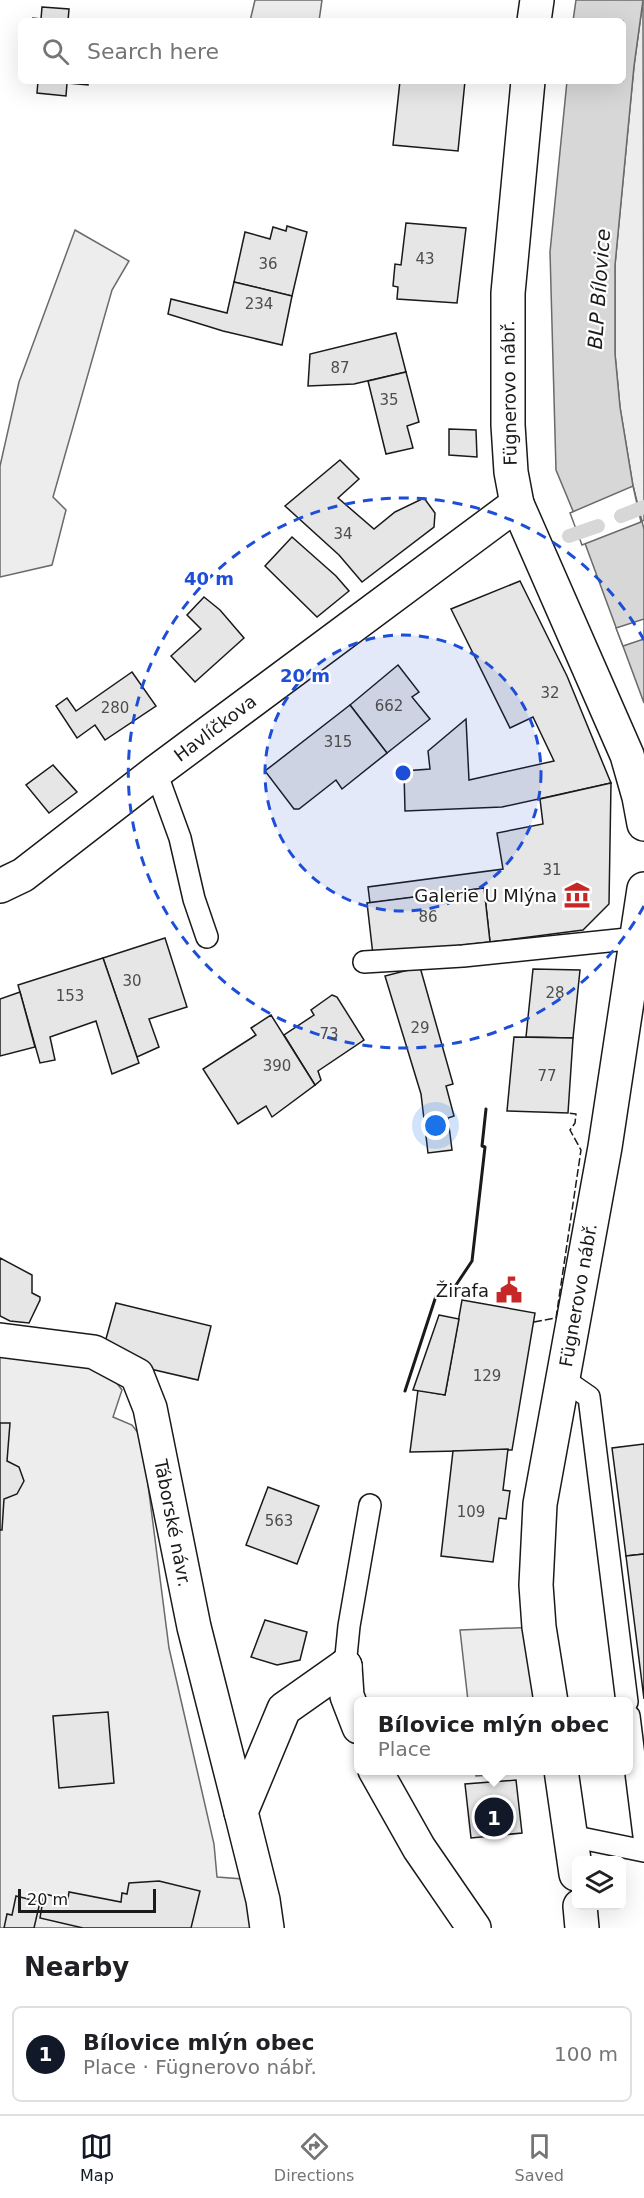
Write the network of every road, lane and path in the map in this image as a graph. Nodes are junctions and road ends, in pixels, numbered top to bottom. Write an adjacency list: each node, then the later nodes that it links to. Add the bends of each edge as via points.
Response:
1 (537, 0): 2 (street)
2 (534, 18)
3 (528, 84): 4 (street, Fügnerovo nábř., via 507,293 508,425)
4 (517, 504): 5 (street, Havlíčkova); 6 (street, Fügnerovo nábř., via 627,755)
5 (156, 772): 7 (street, Havlíčkova, via 23,875); 9 (lane, via 180,838)
6 (644, 824)
7 (0, 886)
8 (644, 889): 10 (street, Fügnerovo nábř.)
9 (207, 936)
10 (637, 938): 11 (lane); 13 (street, Fügnerovo nábř., via 605,1147)
11 (364, 962)
12 (0, 1340): 22 (street, Táborské návr., via 94,1352 136,1375 150,1408 194,1627)
13 (563, 1378): 16 (street, Fügnerovo nábř., via 540,1504 537,1543 537,1598); 17 (lane, via 589,1397)
14 (370, 1505): 15 (lane)
15 (345, 1666): 18 (street, via 347,1695); 22 (street, via 284,1709)
16 (550, 1697)
17 (626, 1697)
18 (354, 1714)
19 (633, 1748): 24 (lane)
20 (378, 1775): 29 (street, via 419,1848)
21 (562, 1775): 23 (street)
22 (241, 1812): 28 (street, Táborské návr.)
23 (571, 1836): 25 (lane); 26 (street)
24 (644, 1836)
25 (644, 1851)
26 (574, 1856)
27 (580, 1910): 30 (street)
28 (267, 1928)
29 (474, 1928)
30 (582, 1928)

